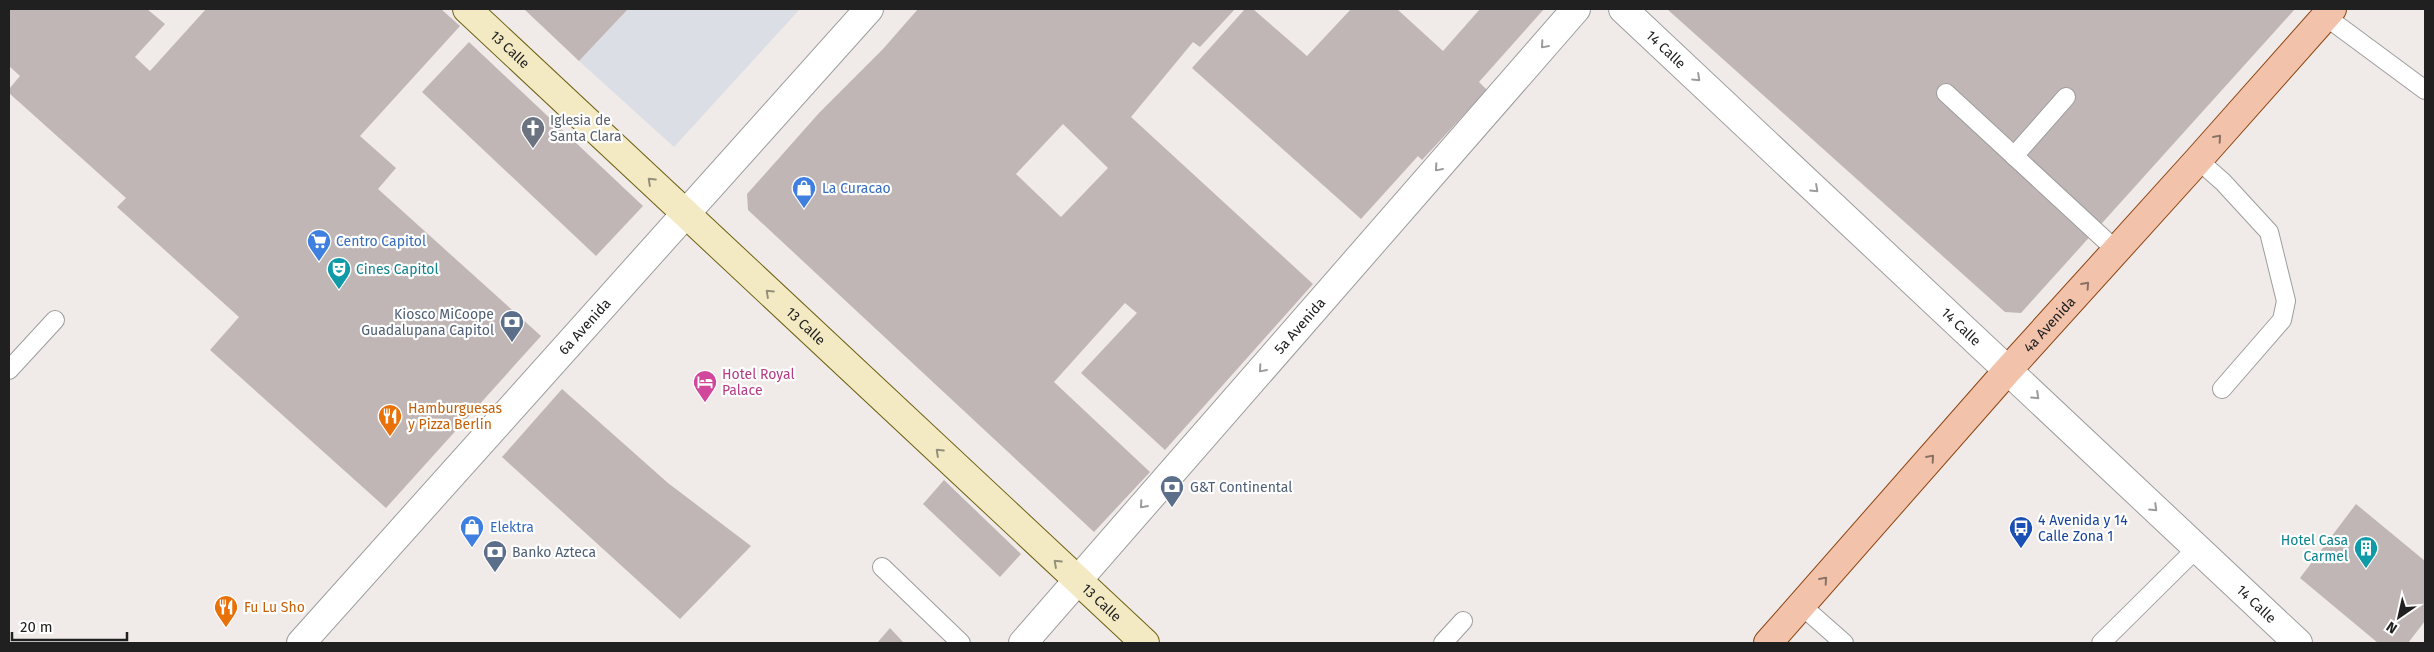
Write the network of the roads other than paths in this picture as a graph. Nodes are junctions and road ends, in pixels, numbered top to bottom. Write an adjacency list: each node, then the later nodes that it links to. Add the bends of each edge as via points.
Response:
1 (467, 9): 11 (street, 13 Calle, one-way to 1)
2 (869, 9): 11 (street, 6a Avenida)
3 (1576, 9): 19 (street, 5a Avenida, one-way to 19)
4 (1623, 9): 15 (street, 14 Calle, one-way to 15)
5 (2329, 12): 6 (lane); 10 (main road, 4a Avenida, one-way to 5)
6 (2425, 90)
7 (1946, 93): 9 (lane)
8 (2066, 97): 9 (lane)
9 (2014, 156): 12 (lane)
10 (2198, 160): 12 (main road, 4a Avenida); 16 (lane, via 2269,232 2286,301 2282,320)
11 (685, 214): 19 (street, 13 Calle, one-way to 11); 22 (street, 6a Avenida)
12 (2117, 251): 15 (main road, 4a Avenida, one-way to 12)
13 (55, 320): 14 (lane)
14 (9, 370)
15 (2008, 370): 17 (street, 14 Calle, one-way to 17); 20 (main road, 4a Avenida, one-way to 15)
16 (2222, 389)
17 (2197, 548): 29 (lane); 30 (street, 14 Calle)
18 (882, 567): 23 (lane)
19 (1077, 582): 24 (street, 5a Avenida); 25 (street, 13 Calle)
20 (1802, 606): 27 (main road, 4a Avenida); 28 (lane)
21 (1463, 621): 26 (lane)
22 (301, 643)
23 (961, 643)
24 (1023, 643)
25 (1145, 643)
26 (1443, 643)
27 (1768, 643)
28 (1844, 643)
29 (2101, 643)
30 (2298, 643)

